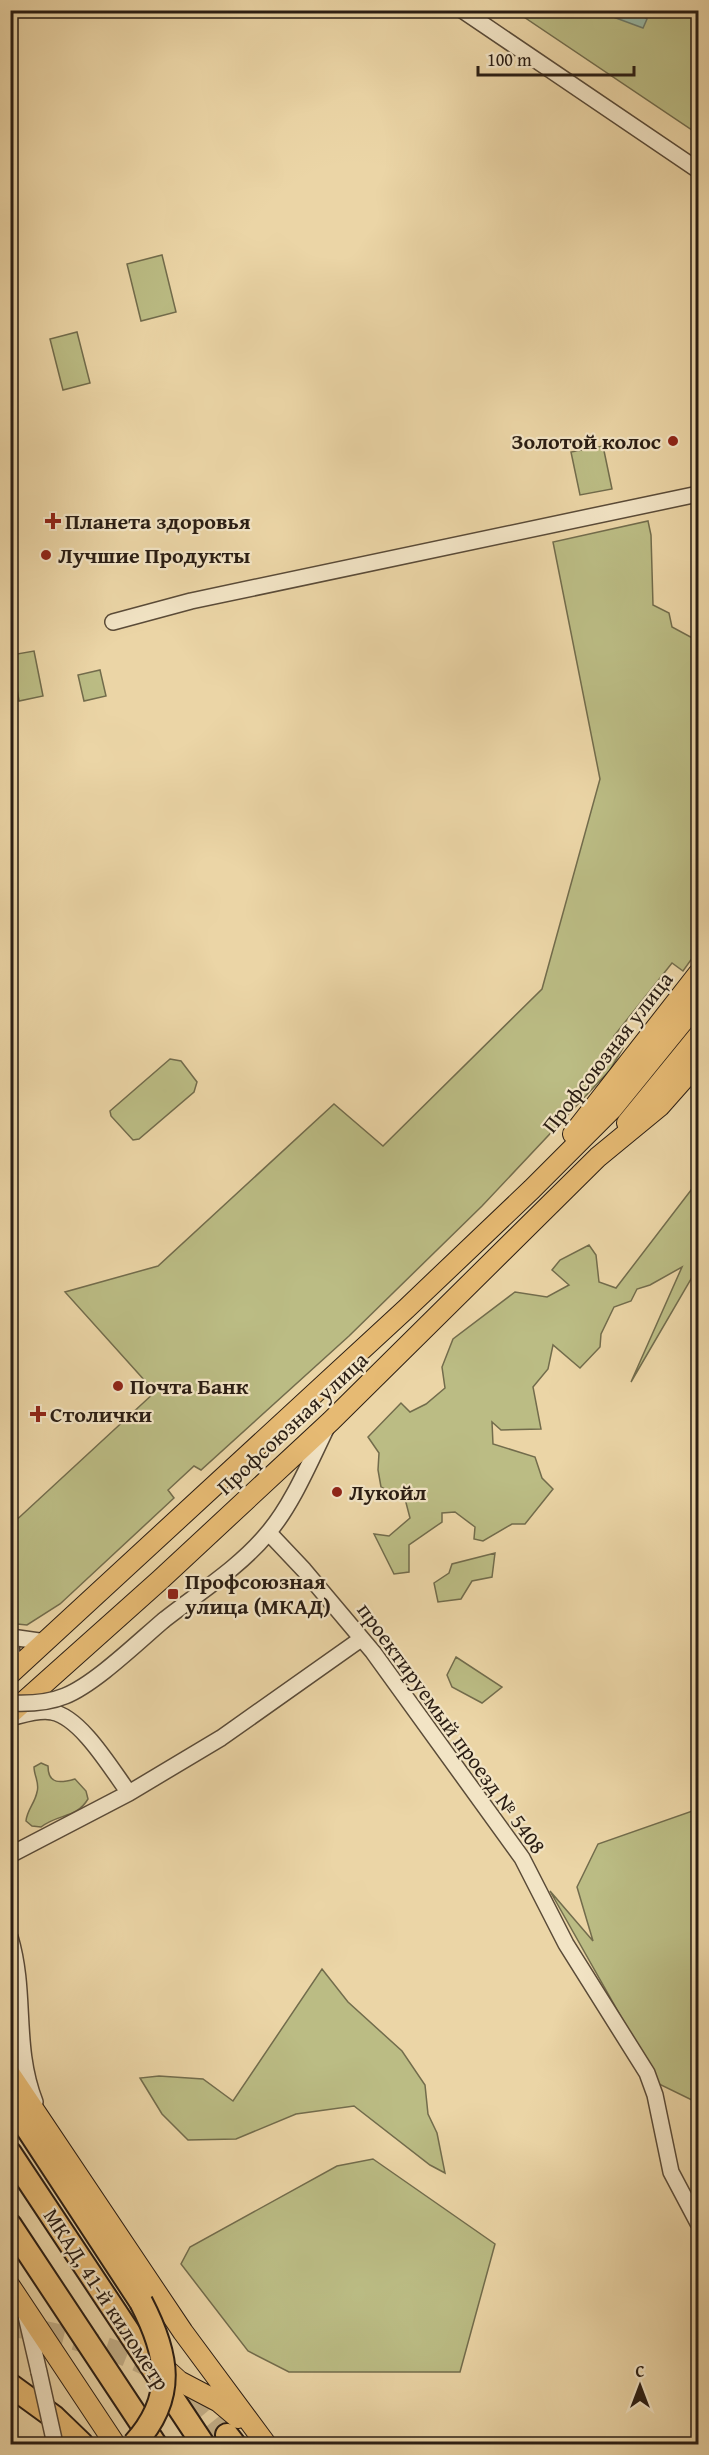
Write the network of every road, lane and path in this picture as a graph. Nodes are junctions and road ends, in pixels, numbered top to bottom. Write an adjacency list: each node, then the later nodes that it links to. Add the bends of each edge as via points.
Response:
1 (467, 12): 2 (street)
2 (699, 170)
3 (699, 495): 4 (street, via 191,601)
4 (113, 622)
5 (699, 974): 10 (main road, Профсоюзная улица)
6 (699, 1003): 10 (main road, Профсоюзная улица, via 612,1109)
7 (699, 1036): 9 (main road, Профсоюзная улица)
8 (699, 1063): 9 (main road, Профсоюзная улица, via 660,1106)
9 (598, 1157): 11 (main road, Профсоюзная улица)
10 (532, 1189): 15 (main road, Профсоюзная улица)
11 (330, 1420): 12 (street); 18 (main road, Профсоюзная улица)
12 (269, 1533): 14 (street, проектируемый проезд № 5408); 17 (street, bridge, via 85,1685 45,1702)
13 (11, 1637): 15 (street); 16 (street)
14 (361, 1639): 19 (street, via 221,1738); 26 (street, проектируемый проезд № 5408, via 525,1862 566,1944 647,2073 671,2172)
15 (46, 1642): 16 (main road, Профсоюзная улица)
16 (12, 1672)
17 (10, 1703)
18 (10, 1716): 19 (street, via 51,1711 65,1716 81,1730)
19 (129, 1793): 20 (street)
20 (10, 1855)
21 (10, 1937): 24 (street, via 19,1978 22,2058)
22 (10, 2074): 24 (main road)
23 (10, 2102): 34 (highway, bridge, via 141,2302 162,2350 160,2402)
24 (45, 2127): 37 (main road)
25 (10, 2153): 29 (highway, МКАД, 41-й километр)
26 (699, 2223)
27 (10, 2225): 35 (highway, МКАД, 41-й километр)
28 (13, 2290): 31 (street, bridge, via 26,2316); 33 (main road)
29 (120, 2319): 36 (highway, МКАД, 41-й километр); 37 (main road, via 172,2375 219,2402)
30 (10, 2385): 32 (highway, via 54,2417)
31 (55, 2445)
32 (82, 2445)
33 (116, 2445)
34 (134, 2445)
35 (155, 2445)
36 (203, 2445)
37 (264, 2445)

